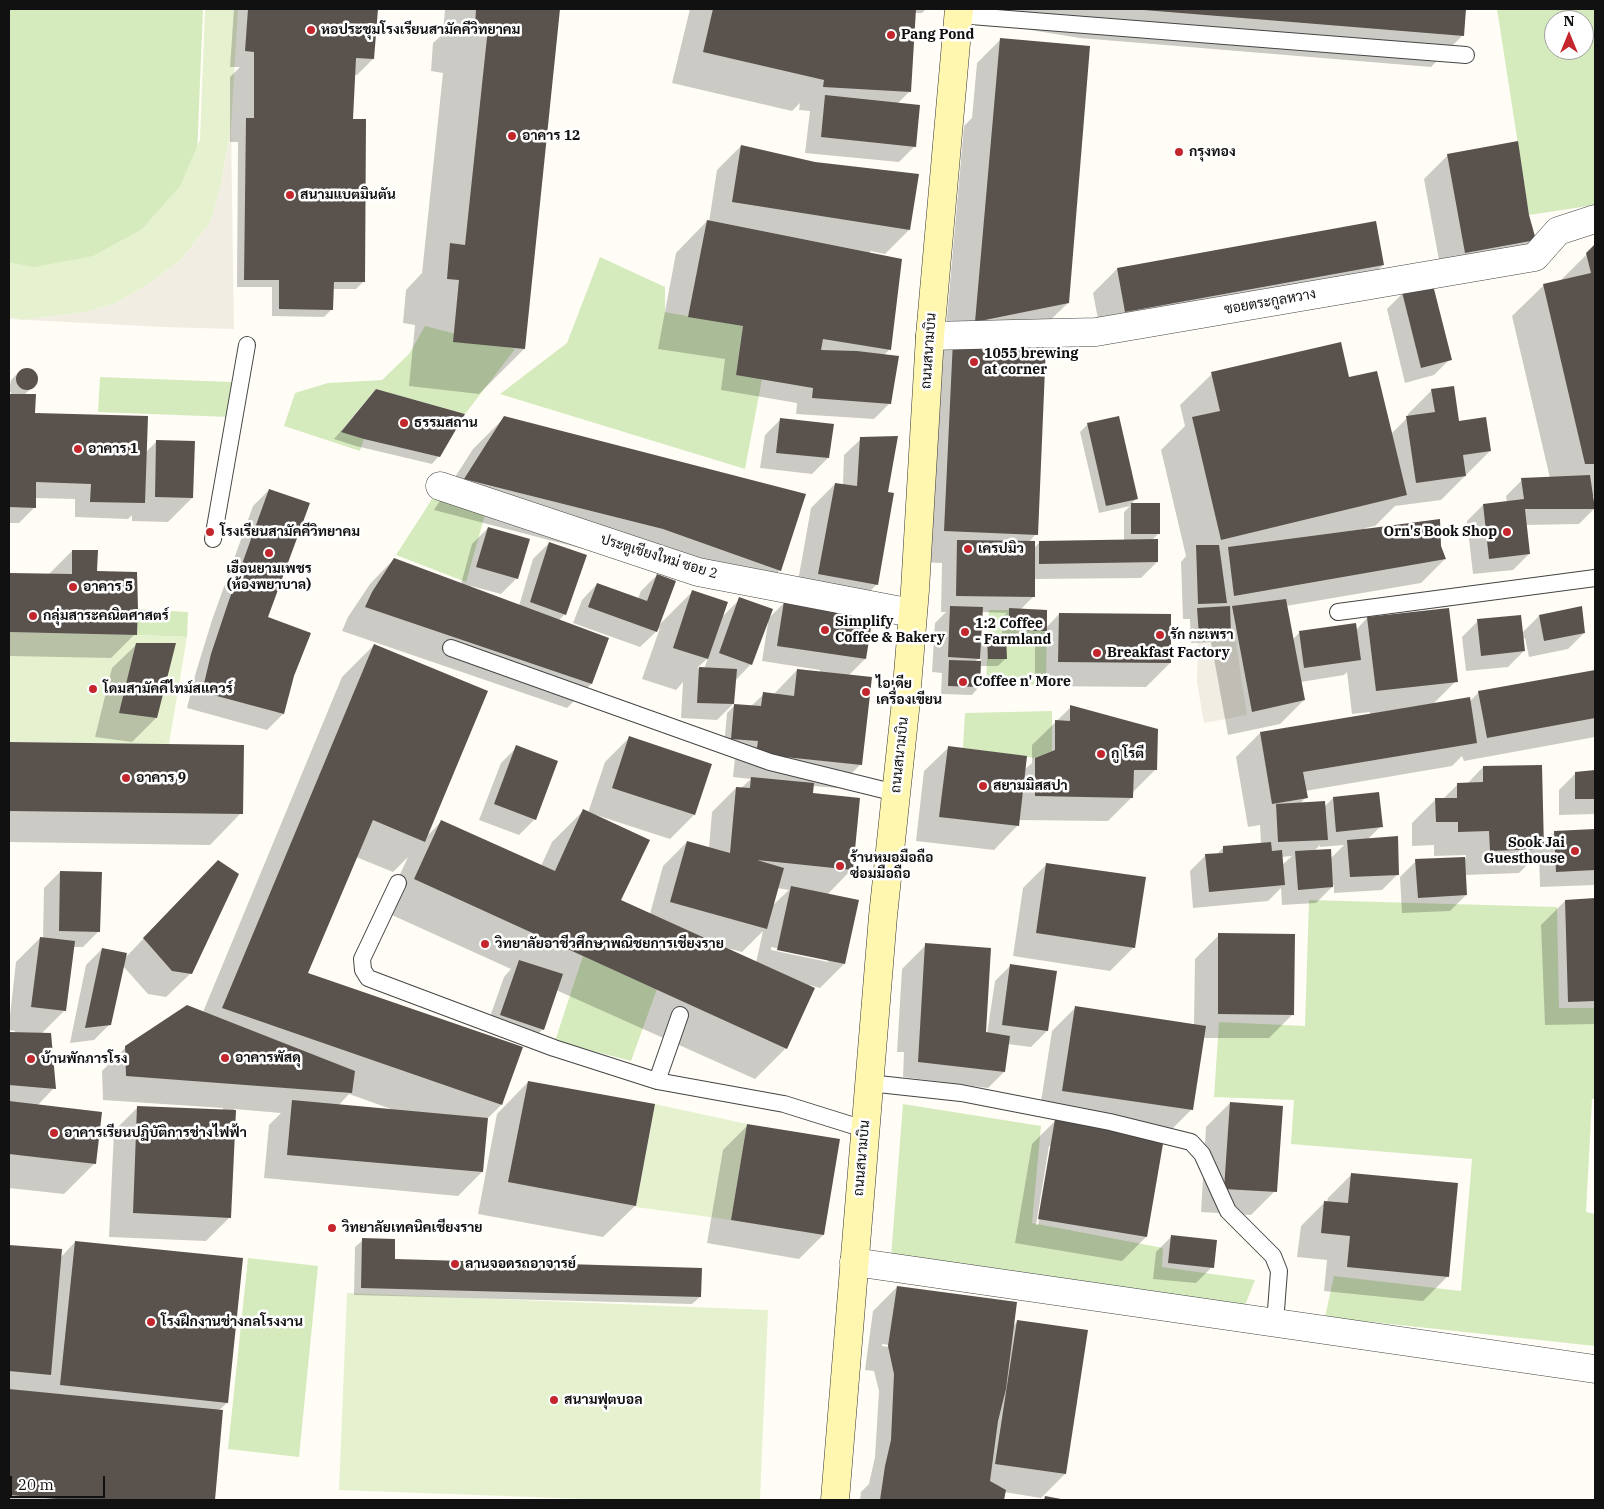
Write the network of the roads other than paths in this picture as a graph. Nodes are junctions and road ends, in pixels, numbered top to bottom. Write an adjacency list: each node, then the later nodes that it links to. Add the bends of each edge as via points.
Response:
1 (958, 12): 2 (lane); 4 (street, ถนนสนามบิน)
2 (1466, 55)
3 (1595, 219): 4 (street, ซอยตระกูลหวาง, via 1558,231 1535,257 1096,332)
4 (930, 336): 9 (street, ถนนสนามบิน)
5 (247, 345): 7 (lane)
6 (440, 486): 9 (street, ประตูเชียงใหม่ ซอย 2, via 698,572)
7 (213, 539)
8 (1595, 578): 10 (lane)
9 (912, 612): 12 (street, ถนนสนามบิน)
10 (1338, 612)
11 (451, 648): 12 (lane, via 770,762)
12 (896, 793): 16 (street, ถนนสนามบิน)
13 (398, 882): 15 (lane, via 362,958 368,978 554,1048)
14 (680, 1015): 15 (lane)
15 (657, 1081): 17 (lane, via 784,1104)
16 (869, 1083): 17 (street, ถนนสนามบิน); 19 (lane, via 961,1093 1110,1122 1191,1142 1202,1154 1228,1211 1273,1256 1279,1271)
17 (864, 1129): 18 (street, ถนนสนามบิน)
18 (854, 1262): 19 (street); 21 (street, ถนนสนามบิน)
19 (1274, 1323): 20 (street)
20 (1595, 1369)
21 (834, 1500)

